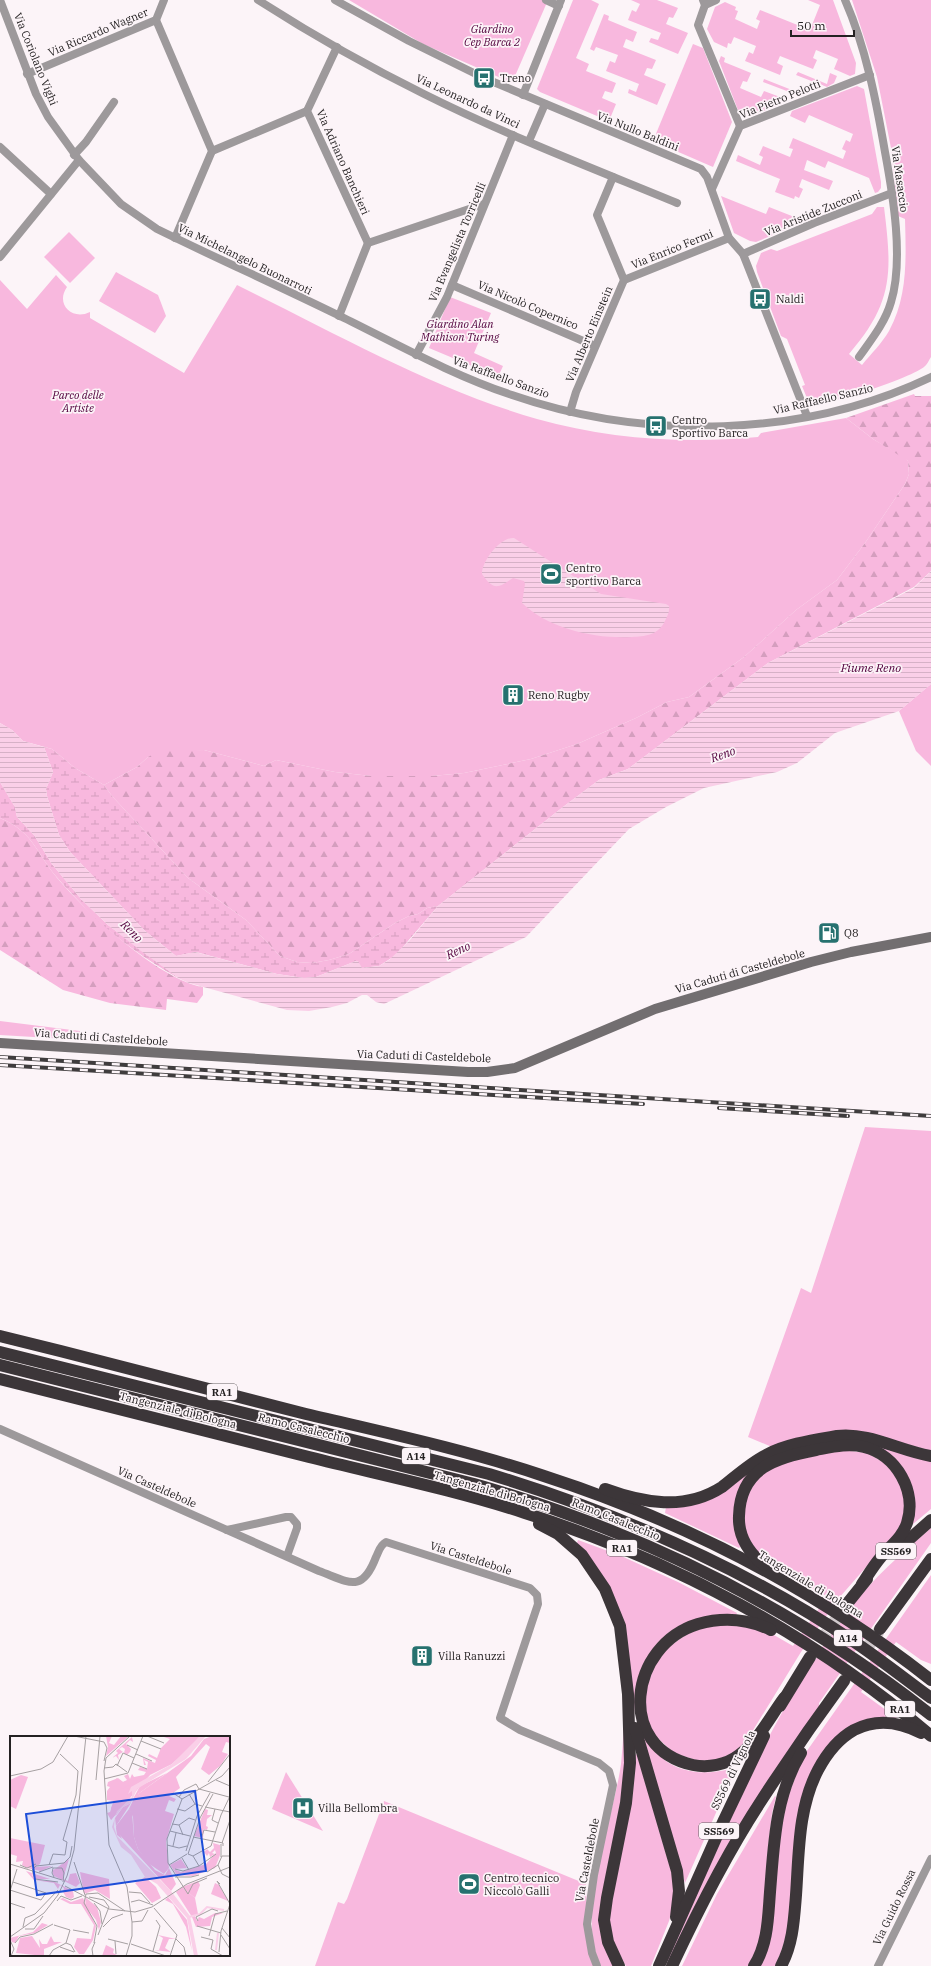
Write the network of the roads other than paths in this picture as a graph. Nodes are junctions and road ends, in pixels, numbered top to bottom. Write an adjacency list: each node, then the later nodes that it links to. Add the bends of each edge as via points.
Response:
1 (0, 0): 12 (street, Via Coriolano Vighi)
2 (164, 0): 10 (street, Via Riccardo Wagner)
3 (258, 0): 11 (street, Via Leonardo da Vinci)
4 (335, 0): 14 (street, Via Nullo Baldini, via 409,41)
5 (546, 0): 9 (street)
6 (716, 0): 8 (street)
7 (845, 0): 13 (street, Via Masaccio)
8 (704, 2): 18 (street, via 698,25)
9 (560, 3): 14 (street)
10 (156, 20): 12 (street, Via Riccardo Wagner); 22 (street)
11 (337, 47): 17 (street, Via Adriano Banchieri); 19 (street, Via Leonardo da Vinci, via 424,94)
12 (28, 74): 23 (street, Via Coriolano Vighi, via 48,117)
13 (870, 75): 18 (street, Via Pietro Pelotti); 26 (street, Via Masaccio)
14 (523, 95): 16 (street, Via Nullo Baldini)
15 (114, 102): 23 (street)
16 (545, 104): 20 (street); 25 (street, Via Nullo Baldini, via 701,169)
17 (307, 111): 22 (street); 32 (street, Via Adriano Banchieri)
18 (740, 126): 25 (street, Via Pietro Pelotti)
19 (513, 135): 20 (street, Via Leonardo da Vinci); 29 (street, Via Evangelista Torricelli)
20 (529, 141): 24 (street, Via Leonardo da Vinci)
21 (0, 147): 27 (street)
22 (212, 151): 30 (street)
23 (76, 158): 27 (street); 30 (street, Via Michelangelo Buonarroti, via 121,204 157,229)
24 (613, 177): 28 (street, Via Leonardo da Vinci); 35 (street, Via Alberto Einstein, via 597,215)
25 (712, 189): 31 (street, Via Nullo Baldini)
26 (892, 193): 33 (street, Via Aristide Zucconi); 40 (street, Via Masaccio, via 896,266 891,302 874,336)
27 (51, 194): 34 (street)
28 (677, 203)
29 (484, 204): 32 (street); 36 (street, Via Evangelista Torricelli)
30 (176, 238): 37 (street, Via Michelangelo Buonarroti)
31 (729, 238): 33 (street); 35 (street, Via Enrico Fermi)
32 (368, 243): 37 (street)
33 (743, 254): 43 (street)
34 (0, 256)
35 (624, 280): 38 (street, Via Alberto Einstein)
36 (452, 284): 38 (street, Via Nicolò Copernico); 39 (street, Via Evangelista Torricelli)
37 (339, 316): 39 (street, Via Michelangelo Buonarroti)
38 (595, 346): 42 (street, Via Alberto Einstein)
39 (416, 355): 42 (street, Via Raffaello Sanzio, via 511,395)
40 (859, 357)
41 (931, 376): 43 (street, Via Raffaello Sanzio, via 891,393)
42 (570, 412): 43 (street, Via Raffaello Sanzio, via 640,424 692,427 747,425)
43 (807, 416)
44 (931, 938): 45 (main road, Via Caduti di Casteldebole, via 851,952 668,1005 613,1025 515,1068 492,1071 468,1072)
45 (0, 1043)
46 (0, 1336): 52 (highway, Tangenziale di Bologna / RA1, via 494,1460)
47 (0, 1352): 72 (highway, Ramo Casalecchio / A14, via 489,1474 544,1490 612,1515 668,1539 767,1590 812,1616)
48 (0, 1365): 74 (highway, Ramo Casalecchio / A14, via 518,1496 584,1519 666,1552 806,1626 876,1673)
49 (0, 1379): 53 (highway, Tangenziale di Bologna / RA1)
50 (0, 1429): 55 (street, Via Casteldebole)
51 (931, 1456): 52 (highway, via 863,1437 825,1438 766,1455 720,1488 700,1498 667,1503 636,1499 582,1481)
52 (542, 1475): 61 (highway, Tangenziale di Bologna / RA1, via 601,1495 660,1520)
53 (436, 1488): 64 (highway, Tangenziale di Bologna / RA1, via 522,1512 608,1542 705,1586); 70 (highway, via 495,1511 541,1525 558,1534 582,1555 605,1589 616,1616 623,1648)
54 (931, 1520): 60 (highway, SS569)
55 (227, 1530): 56 (street, Via Casteldebole); 56 (street, via 291,1517 297,1528)
56 (287, 1556): 77 (street, Via Casteldebole, via 352,1583 364,1579 372,1568 382,1544 386,1542 530,1588 537,1595 538,1604 500,1718 520,1730 599,1763 609,1771 613,1785 594,1875 587,1924)
57 (931, 1559): 59 (highway, SS569)
58 (931, 1564): 59 (highway)
59 (917, 1578): 63 (highway, SS569)
60 (862, 1584): 61 (highway, via 880,1558 901,1535 909,1516 909,1502 904,1481 891,1462 872,1449 849,1445 809,1451 773,1461 755,1474 742,1496 739,1511 740,1528 748,1551); 62 (highway, SS569)
61 (797, 1589): 63 (highway, Tangenziale di Bologna / RA1)
62 (846, 1605)
63 (876, 1632): 65 (highway, Tangenziale di Bologna / RA1)
64 (795, 1638): 71 (highway, via 742,1621 709,1622 685,1628 663,1644 650,1661 642,1680 640,1700 643,1723 658,1746 680,1761 706,1766 731,1760 746,1750); 75 (highway, Tangenziale di Bologna / RA1, via 868,1685)
65 (894, 1650): 67 (highway); 68 (highway, Tangenziale di Bologna / RA1)
66 (810, 1657): 71 (highway, SS569 di Vignola / SS569)
67 (931, 1668)
68 (931, 1680)
69 (844, 1681): 73 (highway, SS569)
70 (628, 1694): 78 (highway, via 631,1743 629,1784 604,1920 608,1942); 79 (highway, via 638,1741 664,1822 679,1882 676,1917)
71 (784, 1698): 79 (highway, SS569 di Vignola / SS569, via 724,1820)
72 (931, 1698)
73 (822, 1711): 80 (highway, SS569, via 741,1833 706,1896); 81 (highway, via 789,1777 780,1805 774,1837 766,1937)
74 (931, 1715)
75 (931, 1737): 82 (highway, via 902,1724 876,1722 847,1734 824,1759 812,1784 804,1811 799,1843 793,1932)
76 (931, 1859): 83 (street, Via Guido Rossa)
77 (597, 1966)
78 (619, 1966)
79 (659, 1966)
80 (672, 1966)
81 (754, 1966)
82 (781, 1966)
83 (878, 1966)

